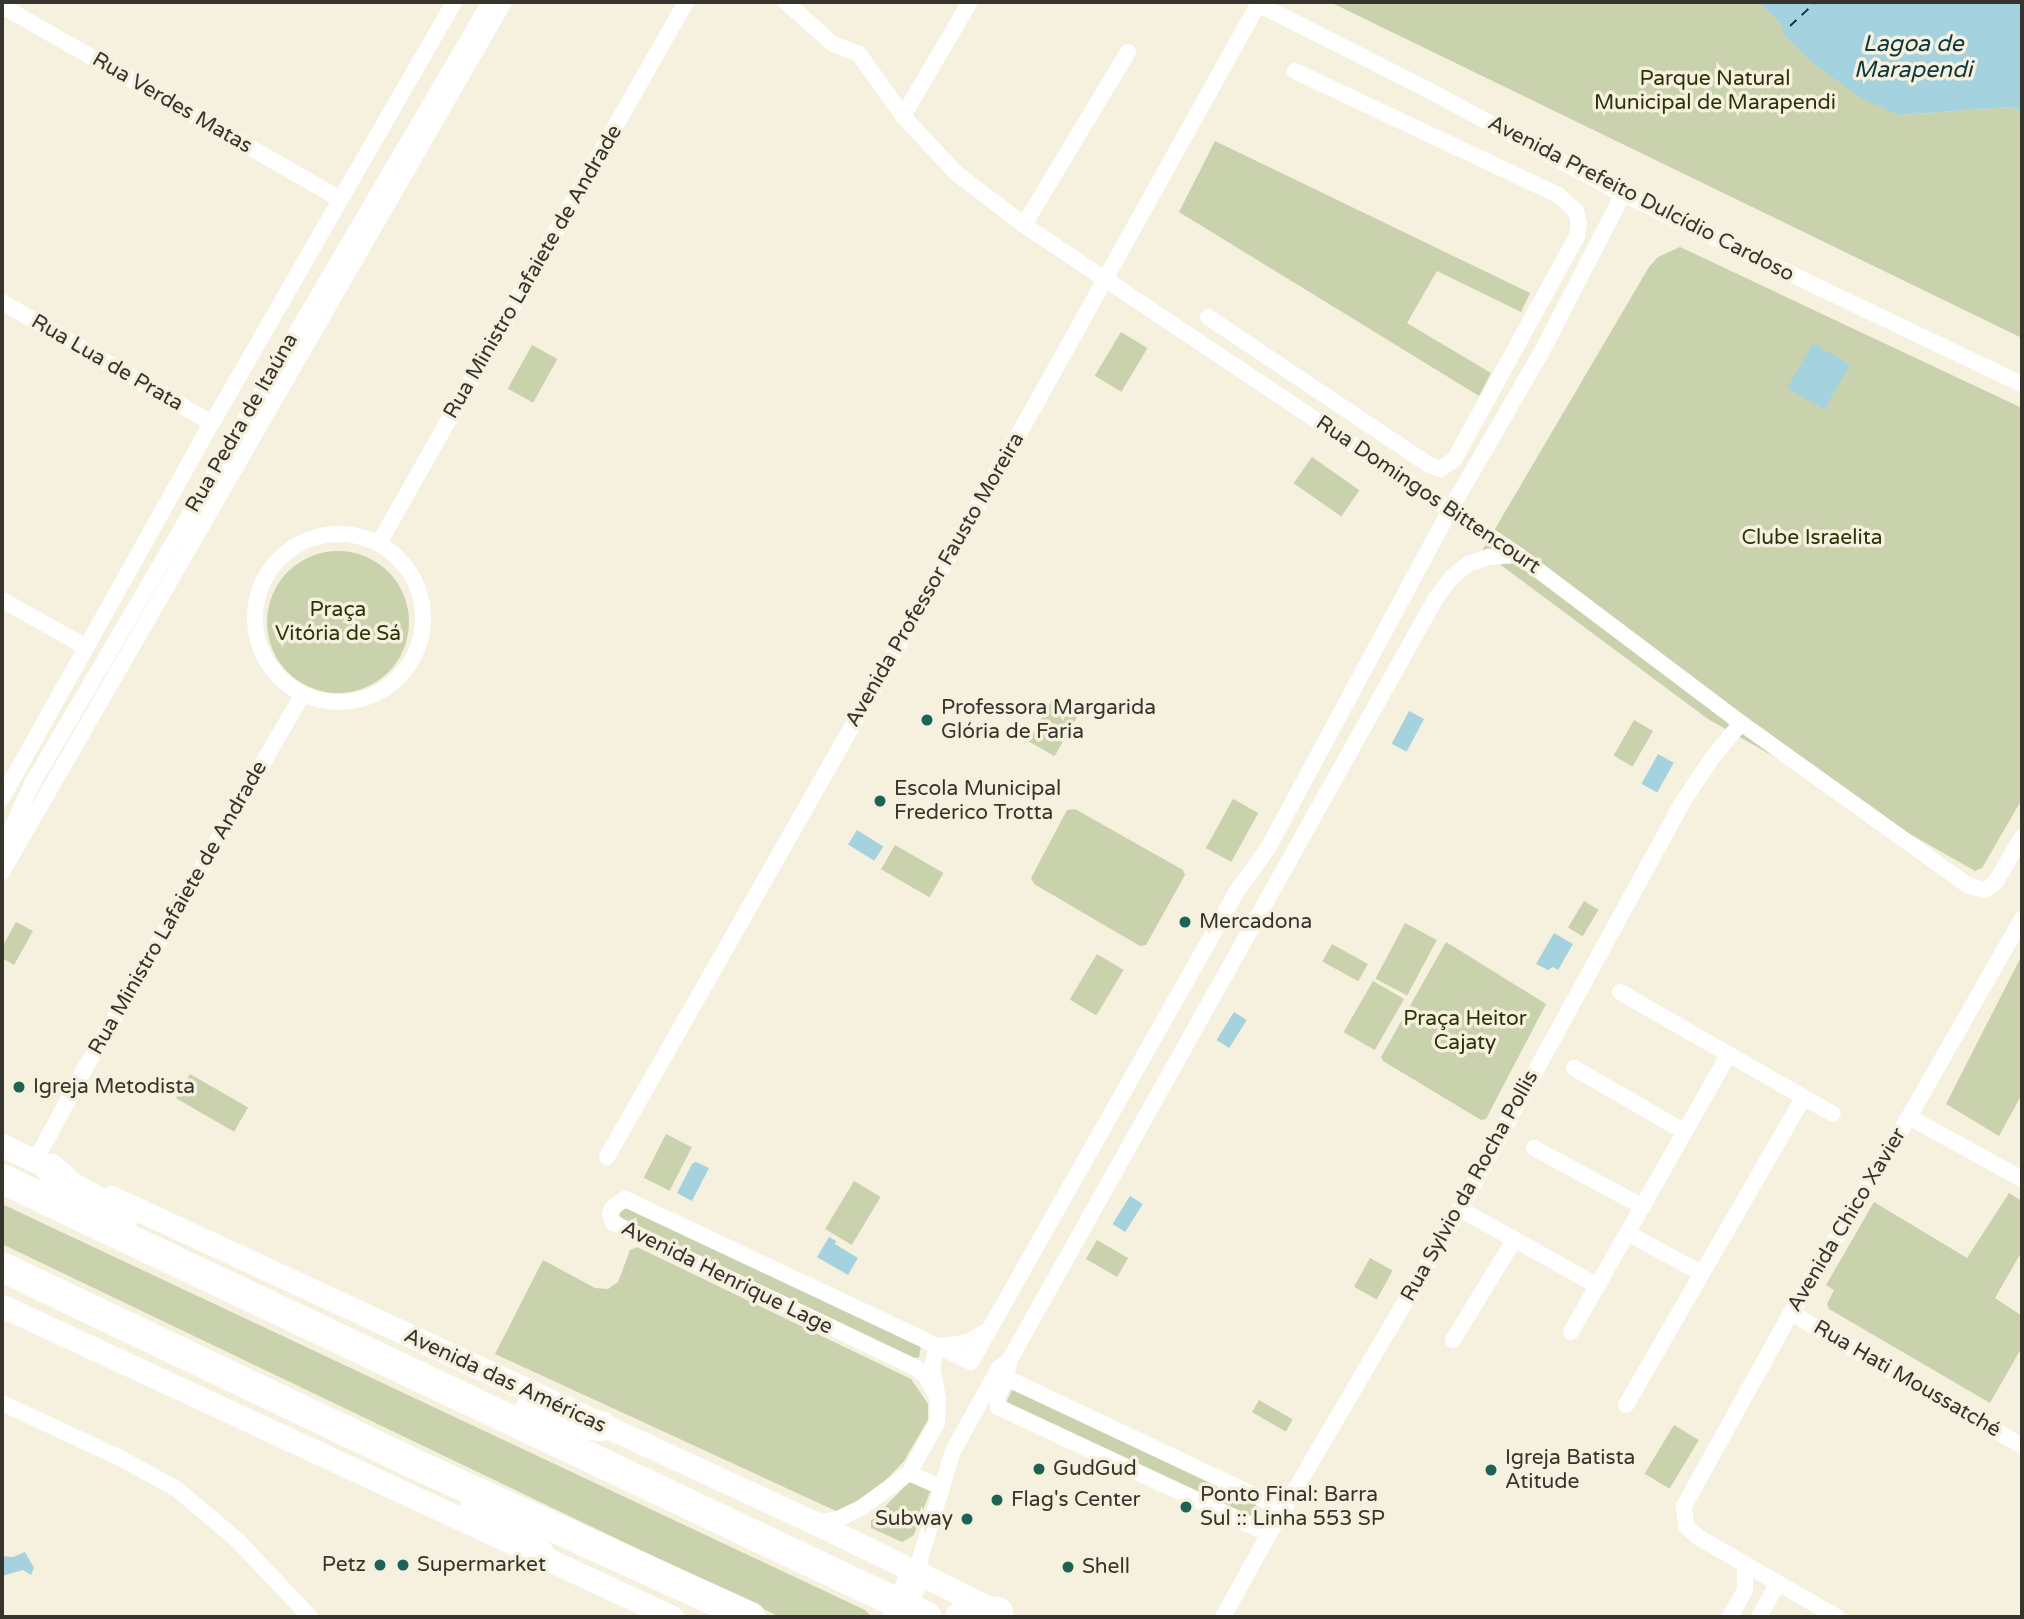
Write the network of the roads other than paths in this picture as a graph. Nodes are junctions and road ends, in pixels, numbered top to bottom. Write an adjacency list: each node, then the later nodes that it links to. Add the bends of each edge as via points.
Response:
1 (454, 2): 13 (street, Rua Pedra de Itaúna)
2 (490, 2): 31 (street, Rua Pedra de Itaúna, via 32,784)
3 (504, 2): 32 (street)
4 (686, 2): 23 (street, Rua Ministro Lafaiete de Andrade)
5 (786, 2): 11 (street, Rua Domingos Bittencourt, via 834,44 859,54)
6 (970, 2): 11 (street)
7 (2, 6): 13 (street, Rua Verdes Matas)
8 (1264, 7): 12 (street, Avenida Prefeito Dulcídio Cardoso); 15 (street, Avenida Professor Fausto Moreira, via 1252,11)
9 (1128, 52): 14 (street)
10 (1295, 71): 18 (street, via 1568,202 1579,223 1577,236)
11 (903, 116): 14 (street, Rua Domingos Bittencourt, via 956,173)
12 (1623, 194): 19 (street); 20 (street, Avenida Prefeito Dulcídio Cardoso)
13 (341, 199): 21 (street, Rua Pedra de Itaúna)
14 (1024, 225): 15 (street, Rua Domingos Bittencourt)
15 (1106, 279): 22 (street, Rua Domingos Bittencourt); 43 (street, Avenida Professor Fausto Moreira)
16 (2, 302): 21 (street, Rua Lua de Prata)
17 (1209, 317): 18 (street, via 1429,465 1440,468 1454,460)
18 (1521, 338): 19 (street)
19 (1540, 355): 22 (street)
20 (2022, 384)
21 (212, 423): 26 (street, Rua Pedra de Itaúna)
22 (1450, 510): 24 (street, Rua Domingos Bittencourt); 59 (street, via 1268,848 1237,891)
23 (379, 543): 27 (street, via 402,561 418,586 421,643 408,668 387,688 360,700 331,702); 27 (street, via 354,534 327,534 301,542 279,558 264,580 256,605 256,632 265,657 281,679)
24 (1518, 555): 28 (street, Rua Domingos Bittencourt); 63 (street, via 1468,564 1436,598)
25 (2, 600): 26 (street)
26 (86, 647): 29 (street, Rua Pedra de Itaúna)
27 (303, 694): 44 (street, Rua Ministro Lafaiete de Andrade, via 86,1065)
28 (1741, 723): 30 (street, via 1976,890 1995,883); 48 (street, Rua Sylvio da Rocha Pollis, via 1675,814)
29 (2, 798)
30 (2022, 837)
31 (2, 849)
32 (2, 872)
33 (2022, 919): 39 (street, Avenida Chico Xavier)
34 (1620, 992): 35 (street)
35 (1729, 1054): 37 (street); 40 (street)
36 (1574, 1068): 40 (street)
37 (1802, 1098): 38 (street); 52 (street)
38 (1833, 1114)
39 (1909, 1116): 46 (street); 58 (street, Avenida Chico Xavier)
40 (1685, 1132): 47 (street)
41 (2, 1145): 44 (main road, Avenida das Américas)
42 (1534, 1148): 47 (street)
43 (607, 1157)
44 (43, 1165): 56 (highway, via 69,1186 206,1263); 69 (main road, Avenida das Américas)
45 (2, 1179): 56 (highway, Avenida das Américas)
46 (2022, 1179)
47 (1643, 1208): 49 (street)
48 (1460, 1209): 50 (street); 74 (street, Rua Sylvio da Rocha Pollis)
49 (1629, 1234): 52 (street); 54 (street)
50 (1514, 1240): 54 (street); 61 (street)
51 (2, 1267): 55 (highway)
52 (1701, 1273): 68 (street)
53 (2, 1277): 55 (highway)
54 (1598, 1286): 60 (street)
55 (46, 1287): 71 (highway)
56 (248, 1295): 65 (highway, Avenida das Américas)
57 (2, 1306): 77 (main road)
58 (1791, 1312): 70 (street, Rua Hati Moussatché); 78 (street, Avenida Chico Xavier, via 1684,1506 1686,1526)
59 (989, 1330): 62 (street, via 968,1342); 62 (street, Avenida Henrique Lage, via 971,1362)
60 (1571, 1332)
61 (1454, 1340)
62 (937, 1348): 66 (street, via 932,1366); 66 (street, Avenida Henrique Lage, via 625,1199 612,1208 613,1223 916,1368)
63 (1009, 1361): 64 (street); 73 (street, via 999,1368 978,1402)
64 (1006, 1380): 74 (street); 76 (street, via 997,1396 998,1407)
65 (437, 1384): 69 (highway, via 464,1388 567,1423); 81 (highway, Avenida das Américas)
66 (938, 1399): 72 (street, via 937,1423)
67 (2, 1403): 83 (street, via 177,1489 237,1540)
68 (1626, 1405)
69 (601, 1426): 75 (main road, Avenida das Américas)
70 (2022, 1446)
71 (406, 1460): 77 (highway, via 496,1523 531,1541); 85 (highway)
72 (909, 1473): 73 (street); 75 (street, via 861,1508 839,1519)
73 (941, 1486): 79 (street)
74 (1283, 1509): 76 (street, Rua Sylvio da Rocha Pollis)
75 (815, 1523): 79 (main road, Avenida das Américas)
76 (1269, 1534): 87 (street, Rua Sylvio da Rocha Pollis)
77 (541, 1556): 84 (main road)
78 (1745, 1564): 80 (street); 88 (street, via 1745,1590)
79 (916, 1572): 81 (highway); 82 (main road, Avenida das Américas)
80 (1778, 1583): 89 (street); 90 (street)
81 (909, 1613)
82 (1003, 1614): 86 (highway, via 976,1612)
83 (310, 1617)
84 (671, 1617)
85 (751, 1617)
86 (960, 1617)
87 (1223, 1617)
88 (1730, 1617)
89 (1759, 1617)
90 (1837, 1617)

